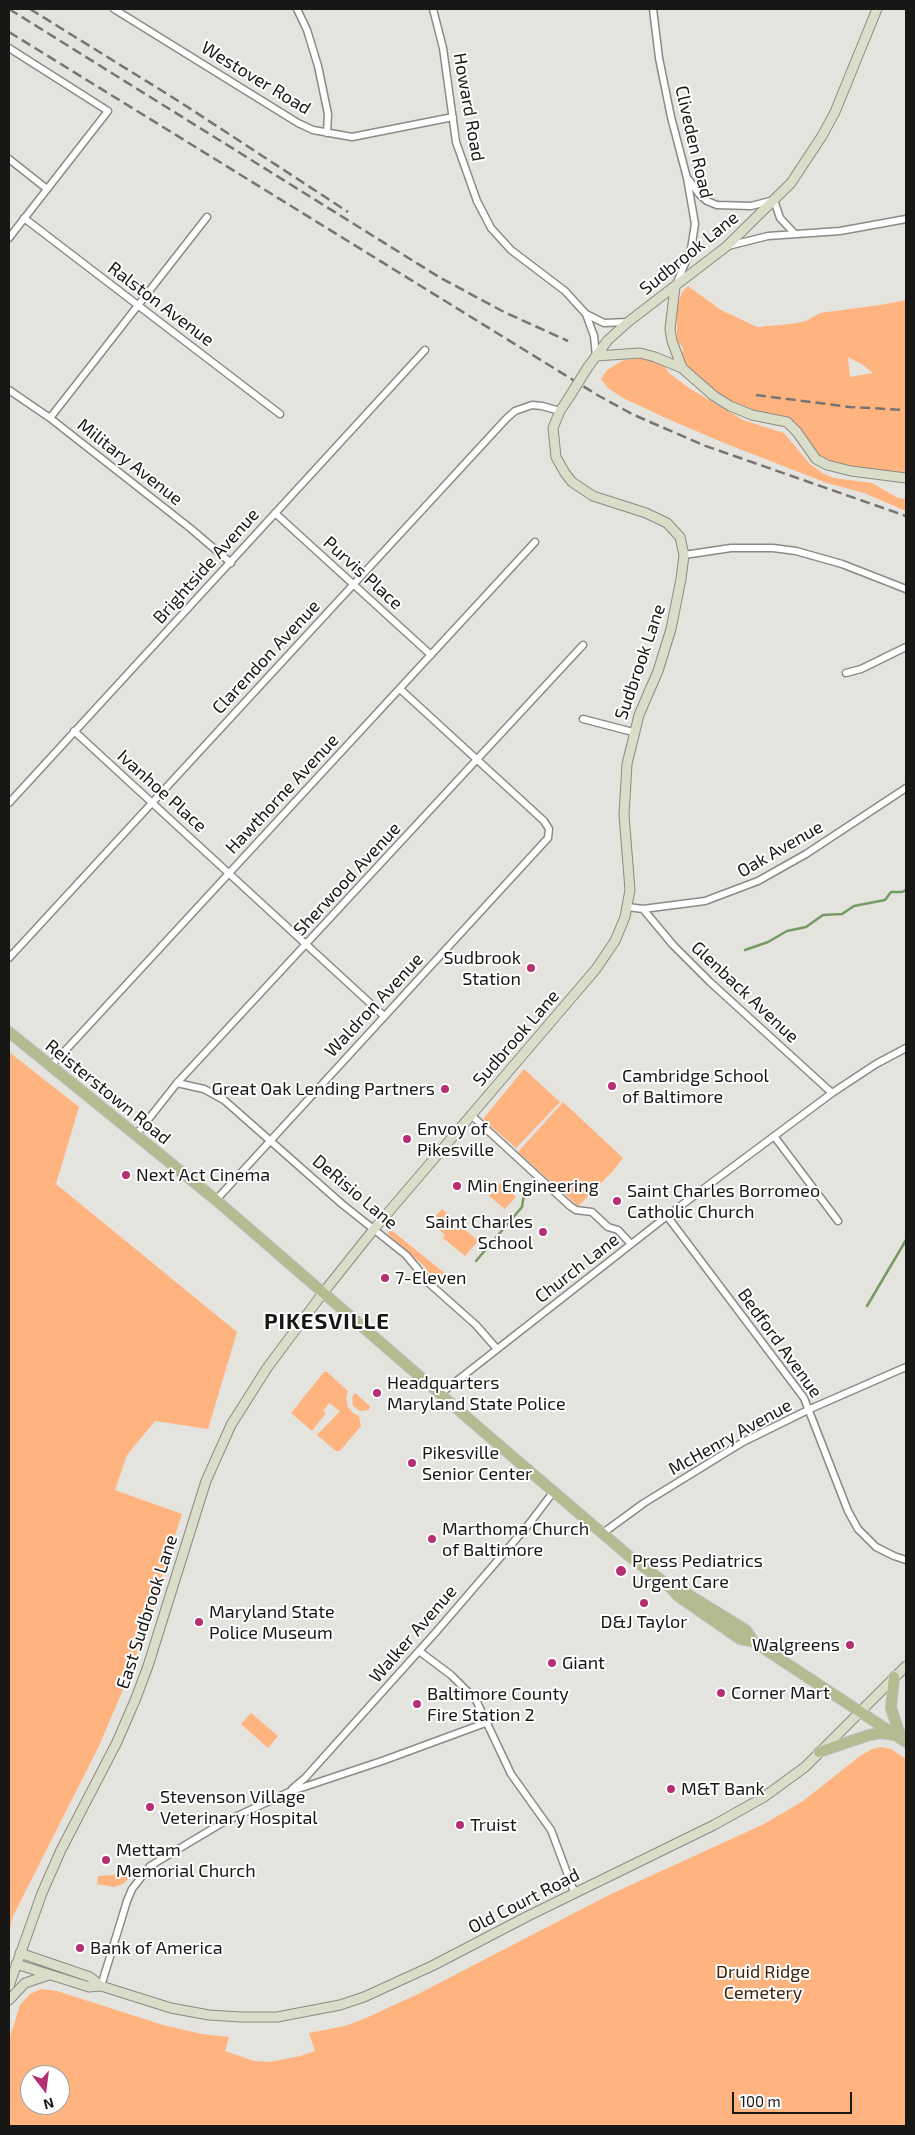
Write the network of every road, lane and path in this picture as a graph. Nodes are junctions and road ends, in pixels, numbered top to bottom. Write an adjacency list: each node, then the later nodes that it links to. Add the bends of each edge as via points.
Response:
1 (114, 9): 8 (street, Westover Road, via 298,123)
2 (297, 9): 8 (street, via 318,66 328,114)
3 (433, 9): 7 (street, Howard Road, via 443,48)
4 (653, 9): 10 (street, Cliveden Road, via 659,58)
5 (877, 9): 12 (street, Sudbrook Lane, via 835,112 791,183)
6 (9, 48): 11 (street, via 108,111)
7 (453, 117): 8 (street, Westover Road, via 364,135); 21 (street, Howard Road, via 462,163 476,202 491,228 511,250 564,291)
8 (327, 134)
9 (9, 159): 11 (street)
10 (687, 178): 12 (street, via 699,194 717,205 751,206); 19 (street, Cliveden Road, via 693,207 694,237)
11 (47, 189): 14 (street)
12 (774, 200): 16 (street, via 780,218); 18 (street, Sudbrook Lane)
13 (207, 217): 20 (street)
14 (24, 218): 17 (street); 20 (street, Ralston Avenue)
15 (906, 218): 16 (street, via 840,231)
16 (794, 233): 18 (street)
17 (9, 238)
18 (727, 246): 19 (street, Sudbrook Lane)
19 (675, 287): 22 (street, Sudbrook Lane); 25 (street, Cliveden Road, via 670,329)
20 (138, 304): 28 (street, Ralston Avenue); 29 (street)
21 (586, 314): 22 (street, Howard Road, via 604,322); 24 (street, Howard Road, via 594,336)
22 (628, 322): 24 (street, Sudbrook Lane)
23 (425, 350): 31 (street, Brightside Avenue)
24 (596, 356): 25 (street, via 640,354); 27 (street, Sudbrook Lane, bridge)
25 (682, 368): 30 (street, via 730,406 787,422 816,459 851,471)
26 (9, 390): 29 (street, Military Avenue)
27 (560, 411): 33 (street, Sudbrook Lane, via 553,428 554,447 559,464 572,482 593,496 667,523 680,537); 35 (street, Clarendon Avenue, via 532,405 516,411)
28 (280, 414)
29 (50, 418): 34 (street, Military Avenue)
30 (906, 478)
31 (275, 513): 34 (street, Brightside Avenue); 35 (street, Purvis Place)
32 (535, 542): 39 (street, Hawthorne Avenue)
33 (684, 555): 36 (street, via 731,548 796,551 842,564); 44 (street, Sudbrook Lane, via 666,646)
34 (230, 563): 43 (street, Brightside Avenue)
35 (353, 585): 39 (street, Purvis Place); 48 (street, Clarendon Avenue)
36 (906, 589)
37 (583, 645): 45 (street, Sherwood Avenue)
38 (906, 647): 40 (street)
39 (431, 655): 41 (street, Hawthorne Avenue)
40 (846, 673)
41 (400, 689): 45 (street); 49 (street, Hawthorne Avenue)
42 (583, 719): 44 (street)
43 (74, 732): 47 (street, Brightside Avenue); 48 (street, Ivanhoe Place)
44 (634, 732): 50 (street, Sudbrook Lane, via 624,783 630,890)
45 (478, 760): 52 (street, Sherwood Avenue); 54 (street, Waldron Avenue, via 544,821 549,829 548,838)
46 (906, 788): 51 (street, Oak Avenue, via 758,882 705,900)
47 (9, 803)
48 (152, 803): 49 (street, Ivanhoe Place); 53 (street, Clarendon Avenue)
49 (230, 873): 52 (street, Ivanhoe Place); 57 (street, Hawthorne Avenue)
50 (628, 907): 51 (street, Oak Avenue); 60 (street, Sudbrook Lane, via 615,941 596,969)
51 (643, 909): 59 (street, Glenback Avenue, via 673,945)
52 (307, 945): 54 (street, Ivanhoe Place); 58 (street, Sherwood Avenue)
53 (9, 958)
54 (384, 1016): 63 (street, Waldron Avenue)
55 (9, 1032): 57 (main road, Reisterstown Road)
56 (906, 1048): 59 (street, Church Lane)
57 (51, 1066): 61 (main road, Reisterstown Road)
58 (177, 1083): 61 (street, Sherwood Avenue); 63 (street, DeRisio Lane, via 214,1093)
59 (832, 1093): 62 (street, Church Lane)
60 (471, 1115): 67 (street, Sudbrook Lane); 68 (street, via 570,1206 592,1212 608,1227 618,1230)
61 (136, 1135): 64 (main road, Reisterstown Road)
62 (774, 1136): 65 (street, Church Lane); 66 (street)
63 (270, 1139): 64 (street, Waldron Avenue); 67 (street, DeRisio Lane)
64 (216, 1200): 69 (main road, Reisterstown Road)
65 (667, 1216): 68 (street, Church Lane); 73 (street, Bedford Avenue, via 792,1380)
66 (838, 1222)
67 (374, 1229): 69 (street, Sudbrook Lane); 70 (street, DeRisio Lane, via 406,1256)
68 (631, 1244): 70 (street, Church Lane)
69 (323, 1293): 72 (main road, Reisterstown Road); 86 (street, East Sudbrook Lane, via 267,1368 219,1450 136,1698 61,1850)
70 (497, 1349): 72 (street, Church Lane)
71 (906, 1367): 73 (street, McHenry Avenue)
72 (440, 1394): 74 (main road, Reisterstown Road)
73 (810, 1409): 75 (street, McHenry Avenue, via 743,1442 644,1503); 76 (street, Bedford Avenue, via 848,1511 858,1529 876,1547)
74 (554, 1491): 75 (main road, Reisterstown Road); 77 (street, Walker Avenue)
75 (603, 1534): 80 (main road, Reisterstown Road, via 678,1596 740,1639 754,1642)
76 (906, 1560)
77 (419, 1651): 81 (street, via 468,1691); 84 (street, Walker Avenue)
78 (906, 1666): 79 (street, Old Court Road)
79 (894, 1678): 80 (street, Old Court Road); 82 (main road, via 891,1708)
80 (860, 1712): 82 (main road, Reisterstown Road); 83 (street, Old Court Road)
81 (488, 1722): 84 (street); 85 (street, via 511,1774 551,1830)
82 (901, 1739): 83 (main road, via 880,1733)
83 (819, 1752): 85 (street, Old Court Road, via 805,1767 764,1797)
84 (289, 1792): 90 (street, via 222,1823 145,1871 127,1901)
85 (575, 1894): 90 (street, Old Court Road, via 391,1985 340,2005 302,2014 251,2018 209,2015 171,2008)
86 (20, 1953): 87 (street); 90 (street, Old Court Road, via 90,1977)
87 (16, 1964): 88 (street, Old Court Road); 89 (street)
88 (52, 1974): 90 (street, Old Court Road, via 89,1987); 91 (street, via 28,1981)
89 (9, 1986)
90 (101, 1986)
91 (9, 2000)

